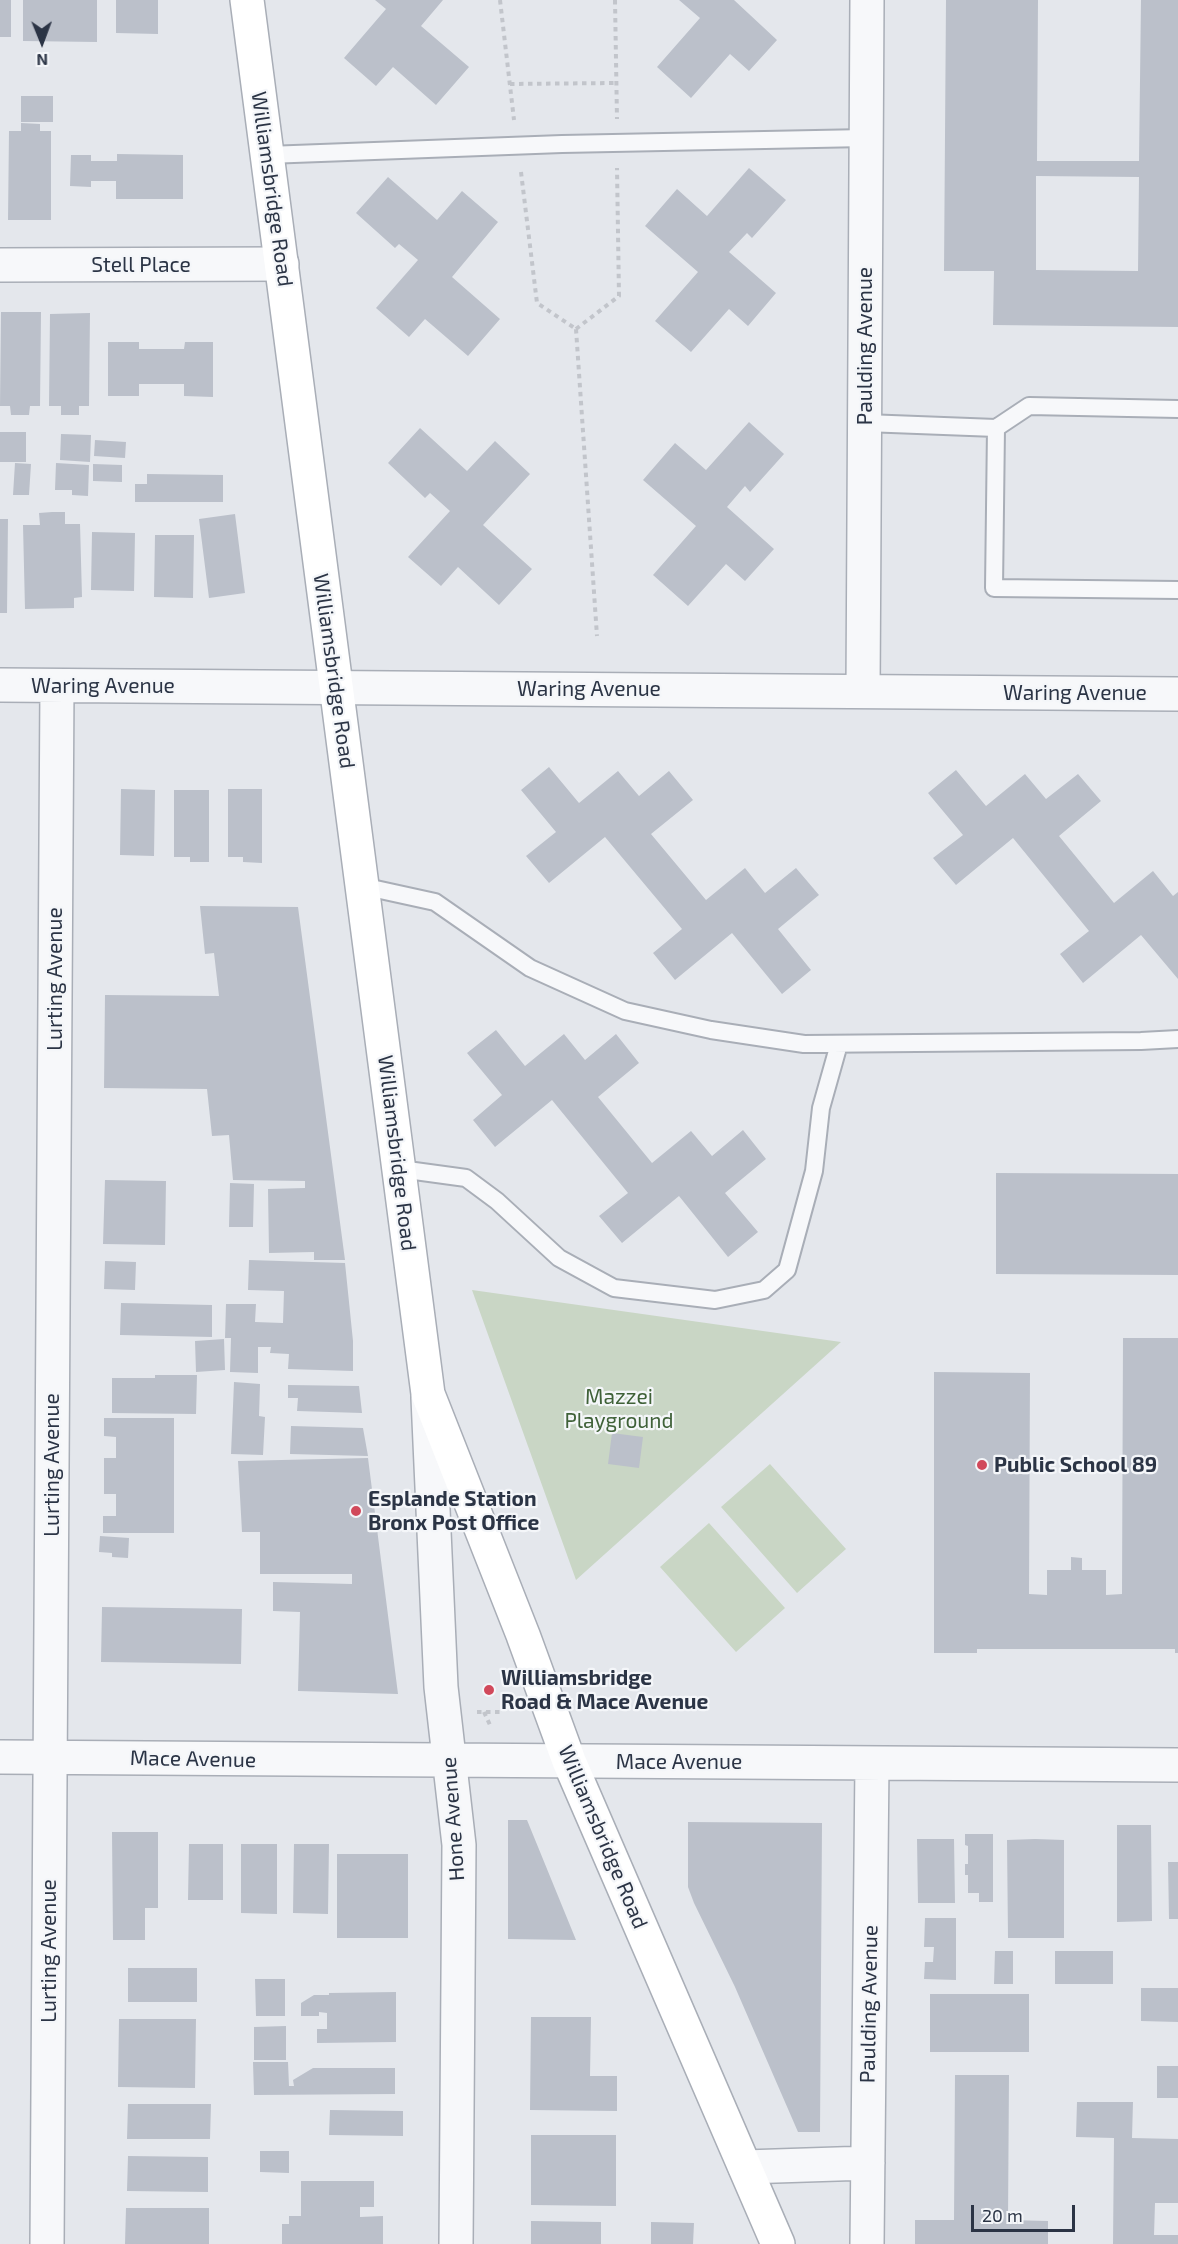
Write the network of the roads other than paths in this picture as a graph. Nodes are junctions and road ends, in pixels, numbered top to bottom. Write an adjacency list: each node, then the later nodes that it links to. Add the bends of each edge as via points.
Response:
1 (247, 0): 4 (main road, Williamsbridge Road)
2 (867, 0): 3 (street, Paulding Avenue)
3 (866, 138): 4 (lane, via 617,142); 8 (street, Paulding Avenue)
4 (267, 155): 5 (main road, Williamsbridge Road)
5 (282, 264): 6 (street, Stell Place); 13 (main road, Williamsbridge Road)
6 (0, 265)
7 (1178, 409): 9 (lane, via 1029,406)
8 (865, 423): 9 (lane); 14 (street, Paulding Avenue)
9 (996, 428): 10 (lane, via 994,588)
10 (1178, 590)
11 (0, 685): 12 (street, Waring Avenue)
12 (57, 686): 13 (street, Waring Avenue); 22 (street, Lurting Avenue)
13 (334, 687): 14 (street, Waring Avenue); 16 (main road, Williamsbridge Road)
14 (863, 691): 15 (street, Waring Avenue)
15 (1178, 694)
16 (362, 886): 18 (lane, via 435,902 531,968 625,1011 723,1032 804,1044); 19 (main road, Williamsbridge Road)
17 (1178, 1039): 18 (lane)
18 (839, 1044): 19 (lane, via 821,1108 814,1171 787,1270 764,1290 715,1300 614,1288 559,1258 466,1178)
19 (400, 1169): 20 (main road, Williamsbridge Road)
20 (428, 1395): 23 (street, Hone Avenue, via 441,1687); 24 (main road, Williamsbridge Road)
21 (0, 1757): 22 (street, Mace Avenue)
22 (50, 1757): 23 (street, Mace Avenue); 29 (street, Lurting Avenue)
23 (450, 1761): 24 (street, Mace Avenue); 30 (street, Hone Avenue, via 459,1845)
24 (569, 1761): 25 (street, Mace Avenue); 28 (main road, Williamsbridge Road)
25 (872, 1763): 26 (street, Mace Avenue); 27 (street, Paulding Avenue)
26 (1178, 1765)
27 (868, 2163): 28 (street); 32 (street, Paulding Avenue)
28 (745, 2167): 31 (main road, Williamsbridge Road)
29 (47, 2244)
30 (456, 2244)
31 (778, 2244)
32 (867, 2244)

